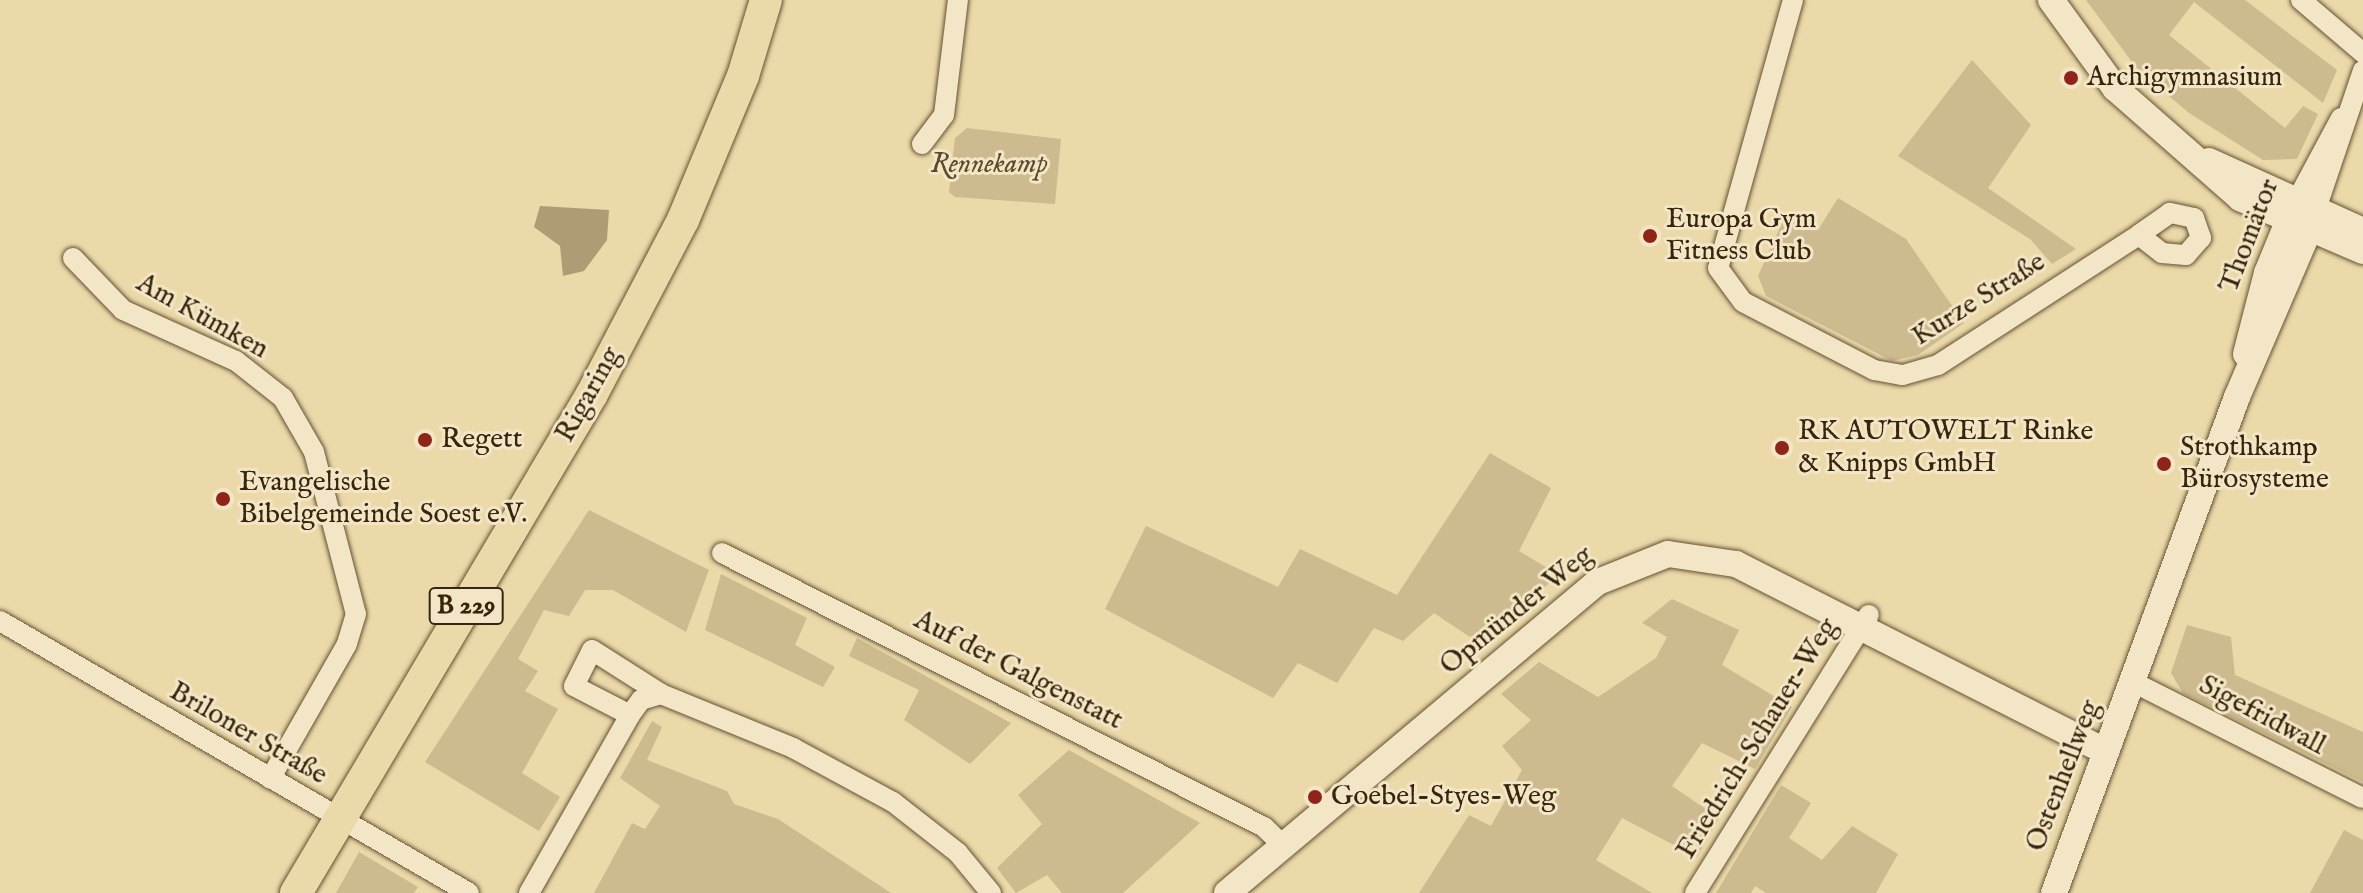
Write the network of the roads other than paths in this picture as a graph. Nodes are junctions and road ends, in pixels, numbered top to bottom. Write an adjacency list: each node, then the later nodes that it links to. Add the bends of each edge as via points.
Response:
1 (766, 0): 23 (main road, Rigaring / B 229, via 743,76 662,260 592,394)
2 (958, 0): 8 (street, via 944,115)
3 (1793, 0): 11 (street, Kurze Straße, via 1718,268 1743,302 1874,370 1903,375 1938,365)
4 (2051, 0): 9 (street, via 2115,88 2240,198)
5 (2301, 0): 6 (street)
6 (2363, 53)
7 (2363, 70): 9 (street, Thomätor)
8 (922, 144)
9 (2302, 216): 10 (street); 12 (street); 17 (street, Thomätor, via 2254,311 2237,397)
10 (2363, 231)
11 (2139, 235)
12 (2363, 251)
13 (73, 258): 21 (street, Am Kümken, via 123,310 236,361 283,398 314,452 356,614 347,644)
14 (722, 553): 24 (street, Auf der Galgenstatt, via 1264,827)
15 (0, 621): 21 (street, Briloner Straße)
16 (1866, 621): 20 (street, Opmünder Weg); 24 (street, Opmünder Weg, via 1736,564 1668,554 1631,564 1598,582); 30 (street, Friedrich-Schauer-Weg)
17 (2135, 683): 20 (street, Ostenhellweg); 22 (street, Sigefridwall)
18 (661, 694): 19 (street, via 641,700); 19 (street, via 592,650 574,686); 29 (street, via 793,748 893,802 958,853)
19 (630, 715): 28 (street)
20 (2106, 752): 31 (street, Ostenhellweg)
21 (270, 779): 23 (street, Briloner Straße)
22 (2363, 798)
23 (339, 818): 26 (main road, Rigaring / B 229); 27 (street, Briloner Straße)
24 (1284, 846): 25 (street, Opmünder Weg)
25 (1239, 890)
26 (296, 893)
27 (469, 893)
28 (529, 893)
29 (991, 893)
30 (1695, 893)
31 (2054, 893)

